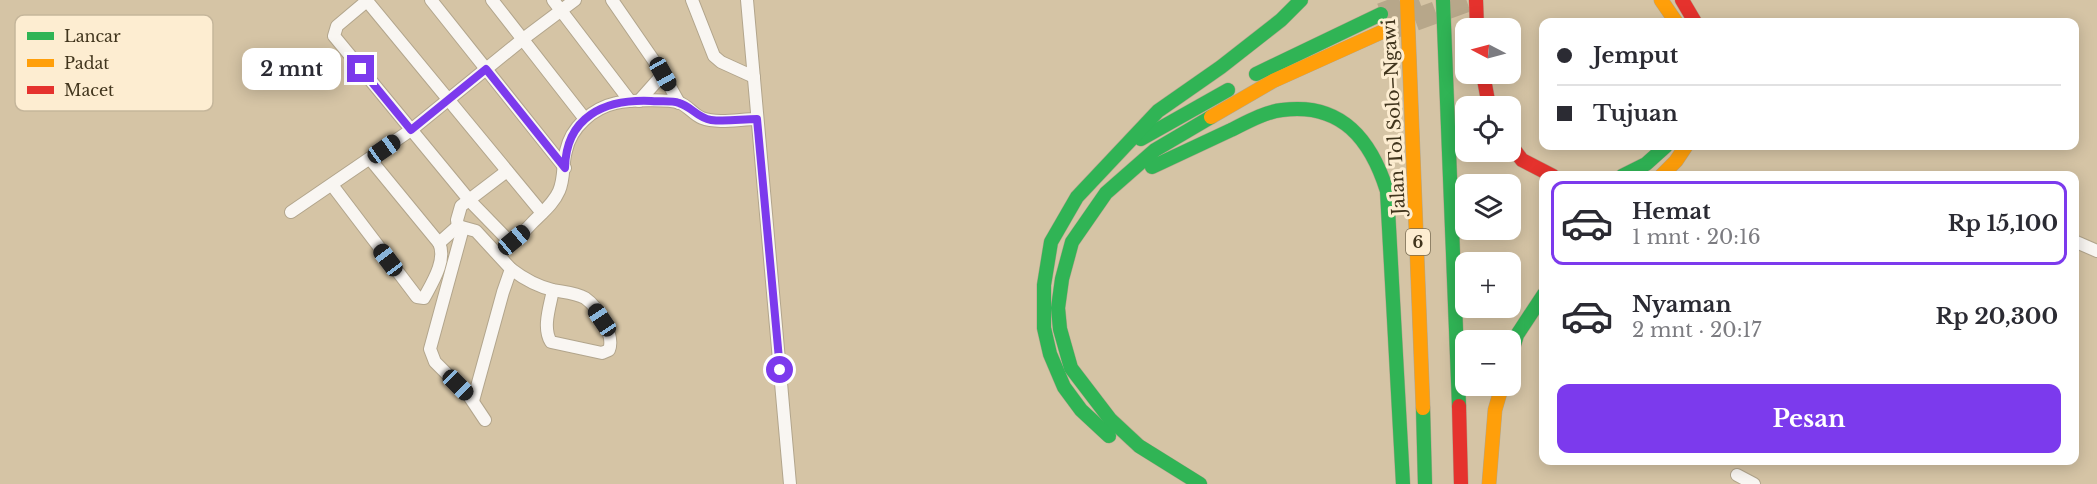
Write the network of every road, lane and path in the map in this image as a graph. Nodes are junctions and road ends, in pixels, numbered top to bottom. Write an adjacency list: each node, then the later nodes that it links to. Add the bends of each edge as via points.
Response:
1 (367, 0): 25 (street); 30 (street, via 337,26 334,36)
2 (431, 0): 22 (street)
3 (492, 0): 21 (street)
4 (552, 0): 15 (street)
5 (575, 0): 15 (street)
6 (612, 0): 23 (street)
7 (692, 0): 24 (street, via 714,56)
8 (747, 0): 24 (street)
9 (1301, 0): 33 (highway, via 1247,47 1158,111)
10 (1407, 0): 62 (highway, Jalan Tol Solo–Ngawi / 6)
11 (1443, 0): 63 (highway, 6)
12 (1476, 0): 17 (highway)
13 (1662, 0): 18 (highway)
14 (1682, 0): 19 (highway)
15 (561, 10): 21 (street); 26 (street)
16 (1381, 14): 33 (highway, via 1286,58)
17 (1477, 18)
18 (1673, 18)
19 (1693, 18)
20 (1384, 31): 41 (highway, via 1273,81 1155,150)
21 (523, 39): 22 (street); 28 (street)
22 (486, 69): 25 (street); 36 (street)
23 (663, 74): 26 (street); 27 (street)
24 (754, 77): 29 (street)
25 (447, 100): 30 (street); 37 (street)
26 (634, 101): 27 (street); 28 (street, via 608,106)
27 (679, 103): 29 (street, via 701,118)
28 (585, 119): 36 (street, via 570,137)
29 (757, 119): 59 (street)
30 (411, 130): 34 (street); 43 (street)
31 (1662, 150): 39 (highway)
32 (1683, 150): 40 (highway)
33 (1119, 152): 57 (highway, via 1077,197 1051,242 1044,285 1044,328 1057,370 1081,410 1127,454)
34 (370, 159): 42 (street); 47 (street)
35 (1521, 159): 38 (highway)
36 (565, 168): 45 (street, via 554,201)
37 (507, 171): 43 (street); 45 (street)
38 (1543, 171)
39 (1634, 171)
40 (1666, 171)
41 (1121, 181): 60 (highway, via 1106,193 1072,242 1062,279 1060,329 1071,368 1110,419 1139,446); 61 (highway, via 1254,119 1282,110 1319,111 1345,123 1362,138 1379,166 1387,191)
42 (332, 185): 44 (street); 47 (street, via 417,297 424,298 434,279 441,254)
43 (470, 201): 45 (street, via 508,242); 46 (street, via 460,206 457,213)
44 (291, 212)
45 (542, 213)
46 (461, 227): 47 (street); 50 (street, via 476,231); 55 (street, via 430,349 435,362)
47 (439, 243)
48 (2079, 243): 49 (street)
49 (2097, 250)
50 (511, 269): 51 (street, via 528,282); 55 (street)
51 (552, 290): 51 (street, via 584,298 592,306 611,333 609,350 602,353 550,342 546,328)
52 (1539, 302): 53 (highway)
53 (1520, 330)
54 (1499, 396): 64 (highway)
55 (473, 401): 56 (street)
56 (486, 420)
57 (1154, 472)
58 (1737, 475): 65 (street)
59 (790, 484)
60 (1200, 484)
61 (1403, 484)
62 (1425, 484)
63 (1461, 484)
64 (1489, 484)
65 (1754, 484)

